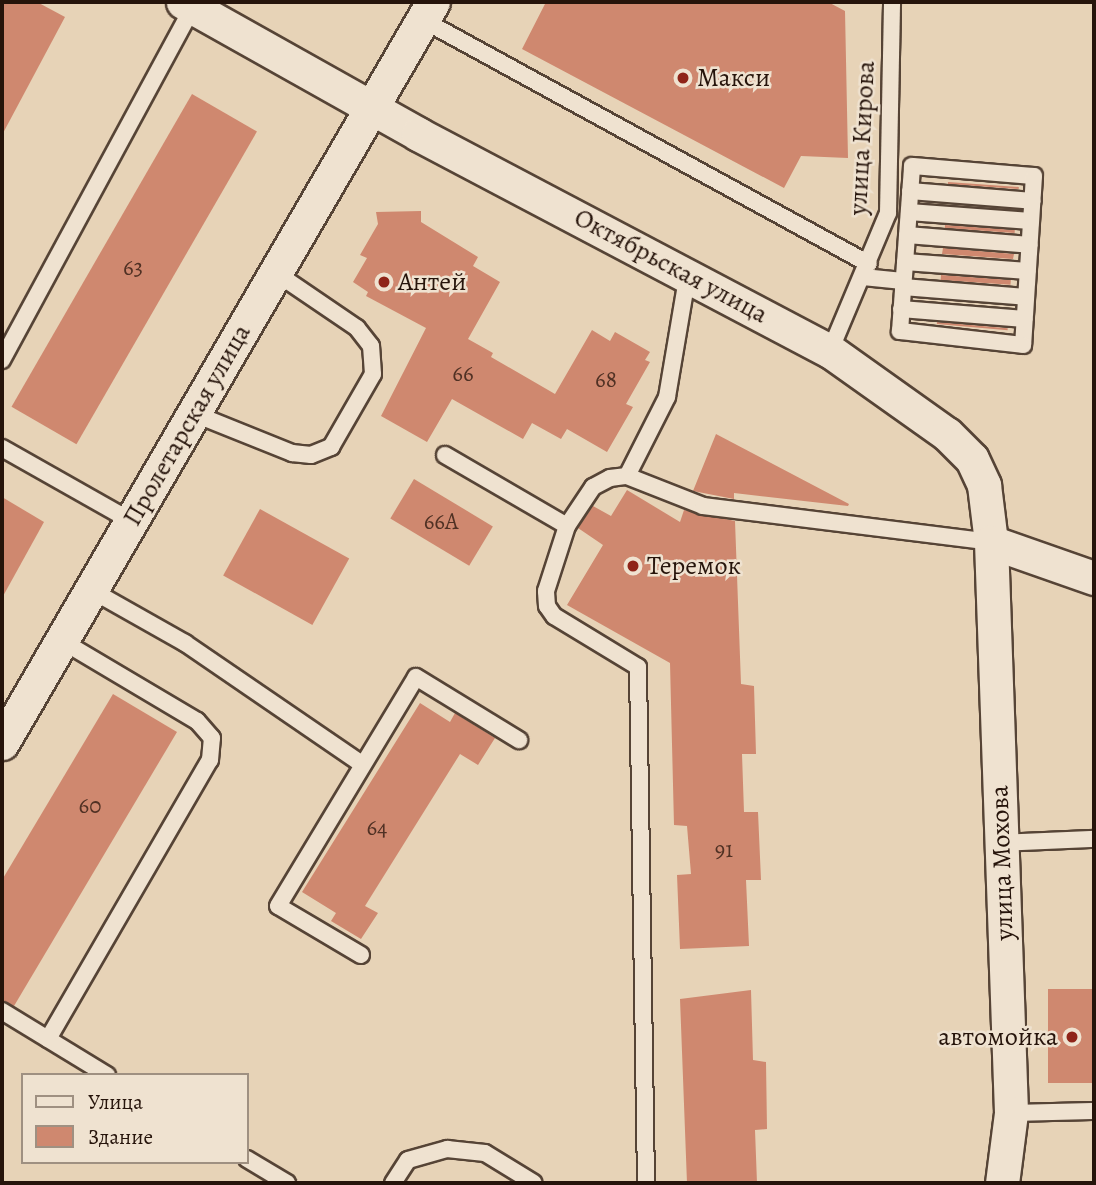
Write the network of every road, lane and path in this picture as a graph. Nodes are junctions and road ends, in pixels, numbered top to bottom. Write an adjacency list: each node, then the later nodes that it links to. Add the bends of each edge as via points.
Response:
1 (892, 2): 7 (lane, улица Кирова)
2 (188, 4): 4 (street, Октябрьская улица); 22 (lane)
3 (428, 11): 4 (street, Пролетарская улица); 13 (lane)
4 (373, 108): 15 (street, Пролетарская улица); 16 (street, Октябрьская улица)
5 (910, 191): 6 (lane); 6 (lane, via 912,166 926,167 1034,176); 8 (lane)
6 (1033, 201): 9 (lane)
7 (888, 213): 8 (lane); 13 (lane, улица Кирова)
8 (909, 214): 9 (lane); 10 (lane)
9 (1031, 221): 11 (lane)
10 (907, 235): 11 (lane); 12 (lane)
11 (1030, 245): 14 (lane)
12 (905, 262): 14 (lane); 17 (lane)
13 (866, 270): 17 (lane); 21 (lane, улица Кирова)
14 (1028, 271): 18 (lane)
15 (276, 273): 23 (street, Пролетарская улица); 23 (lane, via 357,327 371,346 373,374 331,447 311,455 292,453)
16 (688, 273): 21 (street, Октябрьская улица); 26 (lane, via 667,397)
17 (903, 284): 18 (lane); 19 (lane)
18 (1026, 298): 20 (lane)
19 (901, 309): 20 (lane); 20 (lane, via 900,331 1023,345)
20 (1024, 319)
21 (830, 351): 29 (street, Октябрьская улица, via 947,434 972,459 984,485)
22 (2, 360)
23 (195, 414): 27 (street, Пролетарская улица)
24 (2, 448): 27 (lane)
25 (445, 455): 28 (lane)
26 (627, 477): 28 (lane, via 610,478 593,487); 29 (lane, via 703,506)
27 (131, 521): 31 (street, Пролетарская улица)
28 (567, 526): 48 (lane, via 545,591 547,606 554,616 638,667)
29 (991, 542): 30 (street); 37 (street, улица Мохова)
30 (1094, 578)
31 (91, 590): 32 (street, Пролетарская улица); 35 (lane, via 185,643)
32 (62, 641): 34 (street, Пролетарская улица); 40 (lane, via 197,721 212,738 210,760)
33 (519, 740): 35 (lane, via 416,677)
34 (2, 743)
35 (362, 765): 38 (lane, via 278,906)
36 (1094, 839): 37 (lane)
37 (1001, 844): 43 (street, улица Мохова)
38 (361, 955)
39 (2, 1011): 40 (lane)
40 (48, 1039): 41 (lane)
41 (104, 1073)
42 (1094, 1111): 43 (lane)
43 (1011, 1114): 49 (street, улица Мохова)
44 (248, 1160): 45 (lane)
45 (287, 1183)
46 (393, 1183): 47 (lane, via 408,1160 447,1149 485,1153)
47 (534, 1183)
48 (646, 1183)
49 (1002, 1183)

